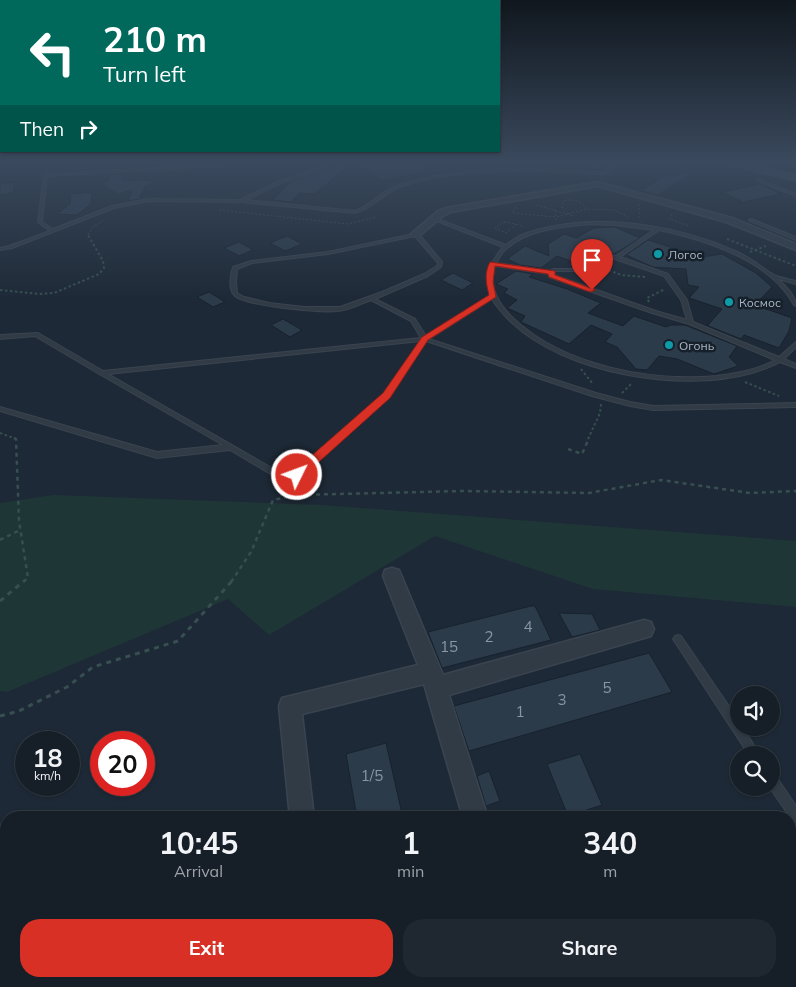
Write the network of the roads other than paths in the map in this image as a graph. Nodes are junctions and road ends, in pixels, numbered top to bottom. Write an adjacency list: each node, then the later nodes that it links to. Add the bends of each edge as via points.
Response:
1 (41, 208): 10 (lane, via 40,222)
2 (110, 208): 10 (lane)
3 (314, 208): 4 (lane, via 355,212)
4 (369, 208)
5 (460, 208): 7 (street)
6 (687, 208): 13 (street)
7 (435, 218): 11 (street); 14 (lane)
8 (751, 220): 12 (lane)
9 (658, 229): 14 (lane, via 604,223 555,227 528,234); 16 (lane); 19 (lane, via 693,237 738,255)
10 (53, 231): 15 (lane)
11 (416, 234): 22 (lane, via 436,257 439,267); 22 (lane, via 328,253 241,264 233,272 235,294 243,300 338,310)
12 (796, 239)
13 (796, 246)
14 (507, 247): 17 (lane)
15 (0, 249)
16 (616, 258): 18 (lane, via 612,256 580,270 553,270); 24 (lane, via 666,275 684,300)
17 (493, 264): 18 (lane); 21 (lane, via 490,270)
18 (552, 273): 24 (lane, via 551,276)
19 (771, 275): 20 (lane); 23 (lane)
20 (796, 284)
21 (493, 296): 26 (lane); 28 (lane, via 516,324 536,338 572,356 620,371 685,380 732,376 768,366)
22 (370, 298): 26 (lane, via 413,320)
23 (796, 304)
24 (691, 323): 28 (lane)
25 (0, 337): 30 (lane, via 36,334)
26 (425, 338): 30 (lane); 31 (lane, via 603,397 653,408); 33 (lane, via 387,396 297,475 282,477)
27 (796, 344): 28 (lane)
28 (780, 359): 29 (lane)
29 (796, 366)
30 (102, 374): 33 (lane)
31 (796, 406)
32 (0, 409): 33 (lane, via 157,455)
33 (232, 447)
34 (392, 576): 37 (street)
35 (644, 630): 37 (street)
36 (678, 639): 38 (lane)
37 (428, 678): 40 (street, via 290,706); 41 (street)
38 (749, 746)
39 (780, 792): 42 (lane)
40 (301, 811)
41 (474, 811)
42 (793, 811)

